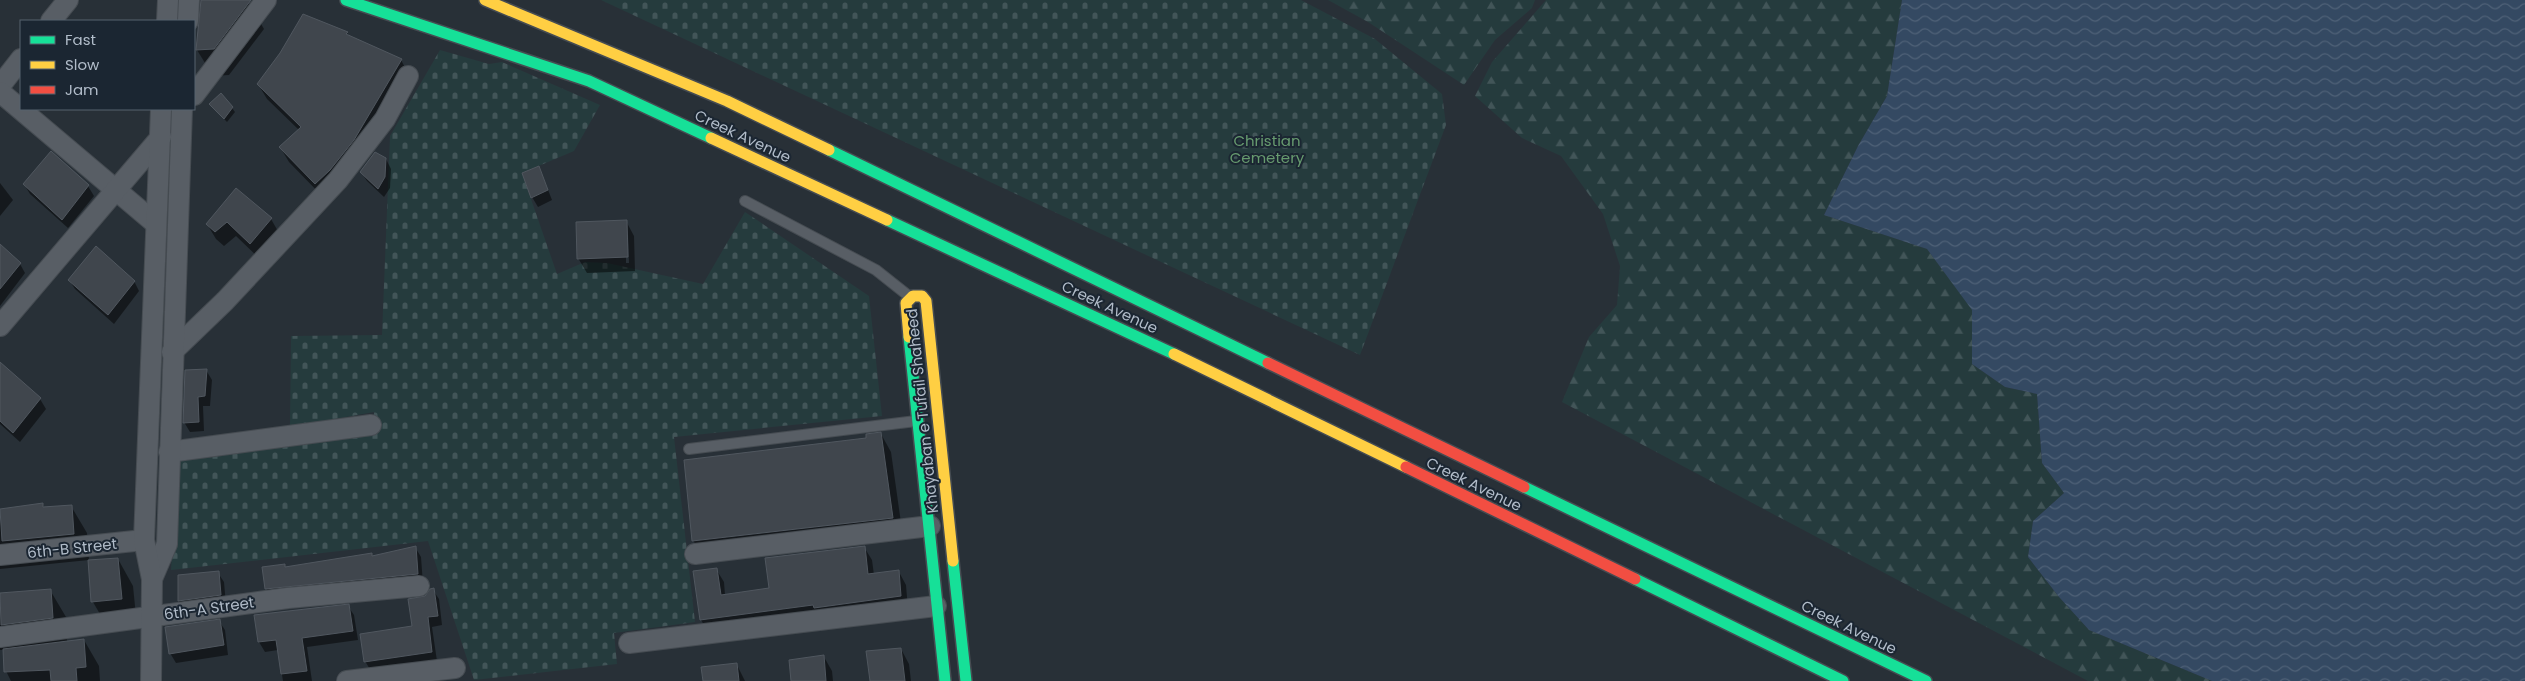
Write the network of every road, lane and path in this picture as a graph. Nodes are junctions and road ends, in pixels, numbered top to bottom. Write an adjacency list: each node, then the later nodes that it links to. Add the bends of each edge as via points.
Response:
1 (68, 0): 7 (street)
2 (168, 0): 8 (street)
3 (189, 0): 9 (street)
4 (266, 0): 14 (street)
5 (346, 0): 46 (main road, Creek Avenue, via 589,81 1148,341)
6 (485, 0): 47 (main road, Creek Avenue, via 727,101)
7 (52, 20)
8 (167, 20)
9 (188, 20)
10 (20, 60): 12 (street)
11 (408, 76): 26 (street, via 385,119 338,180 225,301)
12 (0, 86)
13 (0, 92): 15 (street)
14 (195, 93)
15 (20, 109)
16 (21, 110): 21 (street)
17 (161, 110): 20 (street)
18 (182, 110): 20 (street)
19 (185, 110): 26 (street)
20 (158, 140): 21 (street); 23 (street)
21 (117, 191): 23 (street); 25 (street)
22 (745, 201): 24 (lane, via 876,270)
23 (155, 223): 32 (street)
24 (910, 297): 27 (main road, Khayaban e Tufail Shaheed, via 906,302); 45 (main road, Khayaban e Tufail Shaheed, via 922,296 926,301)
25 (0, 326)
26 (172, 352): 30 (street)
27 (917, 421): 29 (lane); 31 (main road, Khayaban e Tufail Shaheed)
28 (371, 425): 30 (street)
29 (689, 449)
30 (169, 452): 35 (street, via 167,544)
31 (930, 526): 33 (street); 37 (main road, Khayaban e Tufail Shaheed)
32 (144, 540): 34 (street, 6th-B Street); 35 (street)
33 (695, 554)
34 (0, 556)
35 (152, 579): 38 (street)
36 (419, 586): 38 (street, 6th-A Street, via 288,598)
37 (936, 606): 40 (street); 44 (main road, Khayaban e Tufail Shaheed)
38 (152, 616): 39 (street, 6th-A Street); 42 (street)
39 (0, 638)
40 (629, 643)
41 (456, 668): 43 (street)
42 (151, 681)
43 (348, 681)
44 (945, 681)
45 (966, 681)
46 (1843, 681)
47 (1926, 681)

